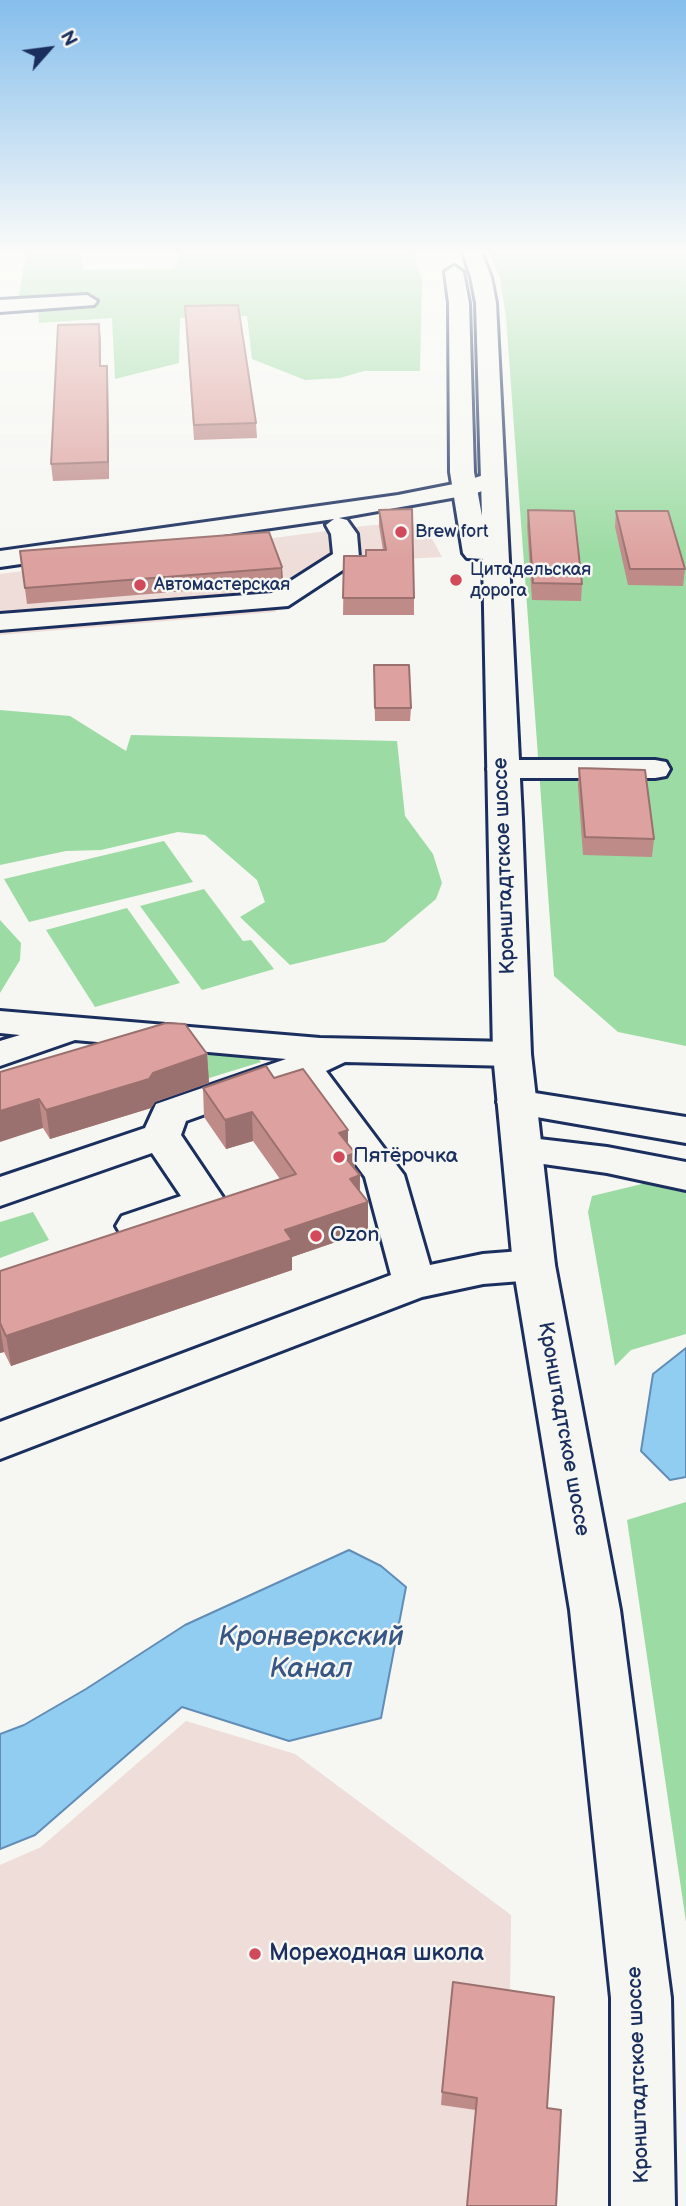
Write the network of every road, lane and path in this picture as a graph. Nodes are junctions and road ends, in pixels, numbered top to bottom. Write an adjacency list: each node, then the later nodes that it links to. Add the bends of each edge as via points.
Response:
1 (460, 352): 4 (main road, Кронштадтское шоссе)
2 (488, 352): 3 (main road, Кронштадтское шоссе)
3 (493, 479): 4 (main road); 11 (main road, Кронштадтское шоссе)
4 (464, 483): 5 (main road); 6 (main road, Кронштадтское шоссе); 8 (main road)
5 (398, 502): 6 (main road, via 444,506); 9 (main road)
6 (470, 520): 11 (main road, Кронштадтское шоссе)
7 (338, 526): 10 (main road, via 344,534 346,558 279,600)
8 (0, 547)
9 (0, 559)
10 (0, 622)
11 (497, 650): 12 (main road, Кронштадтское шоссе)
12 (502, 769): 13 (main road); 18 (main road, Кронштадтское шоссе)
13 (655, 769)
14 (0, 1022): 15 (main road)
15 (75, 1029): 16 (main road); 17 (main road)
16 (349, 1051): 18 (main road); 19 (main road)
17 (0, 1054)
18 (512, 1054): 20 (main road, Кронштадтское шоссе)
19 (302, 1065): 22 (main road, via 170,1113); 28 (main road, via 384,1175)
20 (516, 1102): 21 (main road); 23 (main road, Кронштадтское шоссе)
21 (686, 1130)
22 (161, 1136): 25 (main road); 26 (main road, via 206,1202)
23 (523, 1150): 24 (main road); 27 (main road, Кронштадтское шоссе)
24 (686, 1175)
25 (0, 1192)
26 (137, 1226)
27 (534, 1265): 28 (main road, via 483,1269); 30 (main road, Кронштадтское шоссе, via 595,1610 638,1970)
28 (414, 1283): 29 (main road)
29 (0, 1441)
30 (643, 2206)

